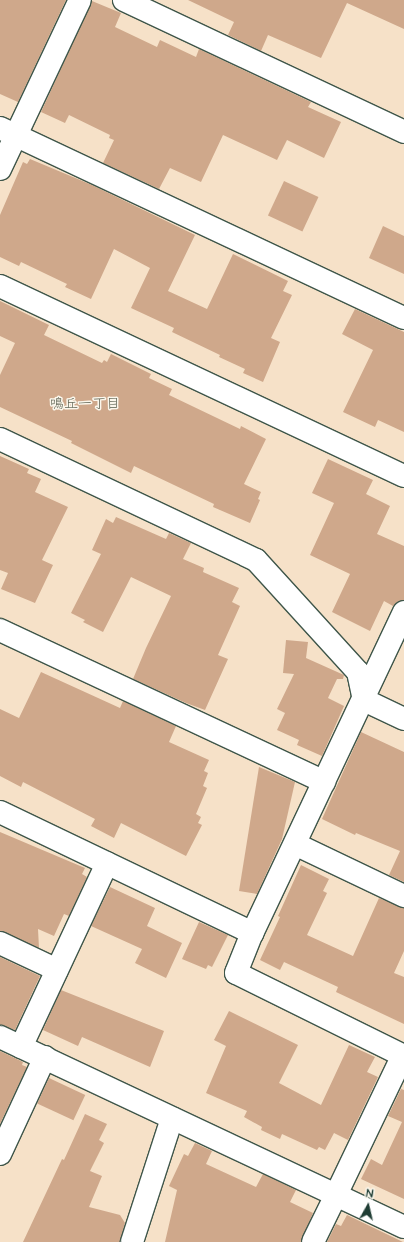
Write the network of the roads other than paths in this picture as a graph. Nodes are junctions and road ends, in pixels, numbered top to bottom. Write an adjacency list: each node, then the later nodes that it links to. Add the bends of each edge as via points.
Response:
1 (80, 0): 3 (street)
2 (124, 0): 4 (street)
3 (8, 131): 5 (street); 7 (street)
4 (404, 132)
5 (0, 170)
6 (0, 286): 9 (street)
7 (404, 318)
8 (0, 439): 12 (street, via 256,560 358,672)
9 (404, 476)
10 (404, 612): 12 (street)
11 (0, 630): 14 (street)
12 (364, 700): 13 (street); 14 (street)
13 (404, 719)
14 (324, 782): 16 (street)
15 (0, 812): 17 (street)
16 (295, 844): 18 (street); 19 (street)
17 (107, 863): 19 (street); 21 (street)
18 (404, 896)
19 (252, 933): 24 (street, via 236,973)
20 (0, 942): 21 (street)
21 (58, 970): 23 (street)
22 (0, 1037): 23 (street)
23 (21, 1047): 25 (street)
24 (404, 1056): 28 (street)
25 (45, 1057): 26 (street); 27 (street)
26 (172, 1118): 28 (street); 30 (street)
27 (0, 1154)
28 (336, 1195): 29 (street); 31 (street)
29 (404, 1227)
30 (132, 1242)
31 (313, 1242)

